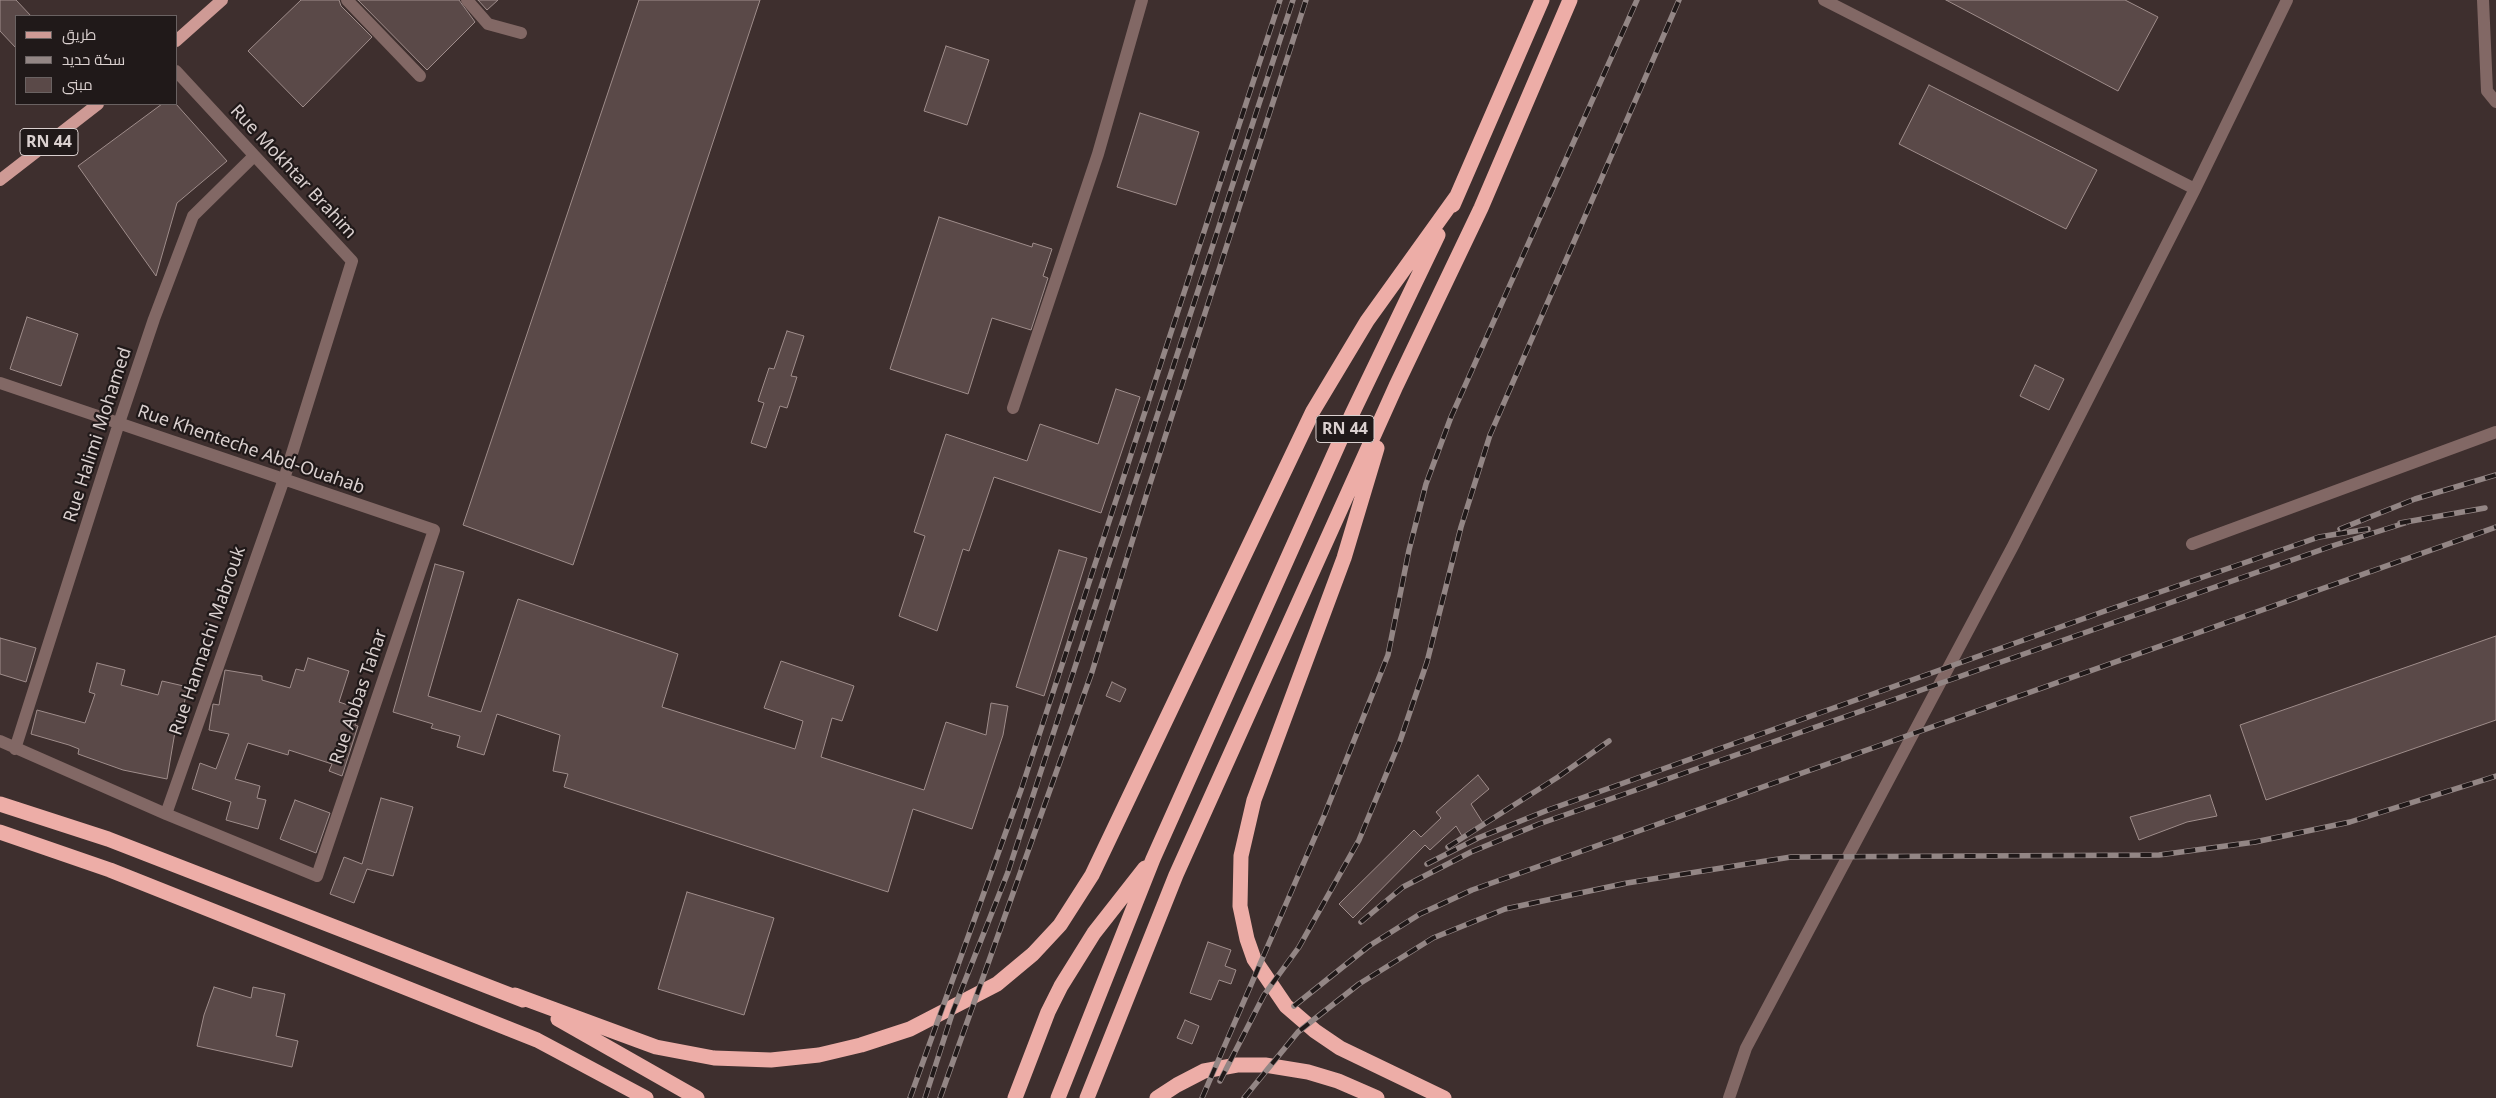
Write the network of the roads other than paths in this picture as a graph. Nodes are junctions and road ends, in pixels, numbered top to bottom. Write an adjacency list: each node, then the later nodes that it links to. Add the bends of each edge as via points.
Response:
1 (222, 0): 11 (main road)
2 (347, 0): 13 (street)
3 (467, 0): 10 (street, via 488,24)
4 (1142, 0): 22 (street, via 1098,154)
5 (1542, 0): 19 (highway, RN 44)
6 (1570, 0): 21 (highway, via 1481,208)
7 (1824, 0): 18 (street)
8 (2287, 0): 18 (street)
9 (2483, 0): 14 (street, via 2487,91)
10 (521, 32)
11 (178, 39)
12 (178, 73): 16 (street, Rue Mokhtar Brahim)
13 (420, 76)
14 (2496, 102)
15 (97, 105): 17 (main road, RN 44)
16 (254, 156): 23 (street, Rue Halimi Mohamed, via 193,216); 25 (street, Rue Mokhtar Brahim, via 352,261)
17 (0, 180)
18 (2195, 189): 43 (street, via 2013,546 1746,1048)
19 (1456, 197): 33 (highway, RN 44, via 1352,414); 34 (highway, via 1368,321 1313,411 1092,875 1060,925 1033,954 997,984 910,1029 819,1055 771,1060 714,1058)
20 (0, 383): 23 (street, Rue Khenteche Abd-Ouahab)
21 (1396, 386): 39 (highway, via 1176,875); 42 (highway, via 1344,558 1254,800 1241,856 1240,906 1254,959 1286,1006 1340,1048)
22 (1013, 408)
23 (119, 424): 25 (street, Rue Khenteche Abd-Ouahab); 29 (street, Rue Halimi Mohamed)
24 (2496, 432): 27 (street)
25 (284, 479): 26 (street, Rue Khenteche Abd-Ouahab); 31 (street, Rue Hannachi Mabrouk)
26 (434, 530): 31 (street, Rue Abbas Tahar, via 317,876)
27 (2192, 544)
28 (0, 741): 29 (street)
29 (15, 749): 31 (street)
30 (0, 804): 34 (highway, via 108,839 515,995)
31 (166, 814)
32 (0, 832): 35 (highway, via 110,870 537,1040)
33 (1153, 859): 37 (highway, via 1094,933 1061,986); 38 (highway)
34 (602, 1035): 36 (highway)
35 (646, 1098)
36 (697, 1098)
37 (1015, 1098)
38 (1058, 1098)
39 (1087, 1098)
40 (1157, 1098): 41 (highway, via 1204,1071 1237,1065 1265,1065 1308,1072)
41 (1377, 1098)
42 (1444, 1098)
43 (1729, 1098)

